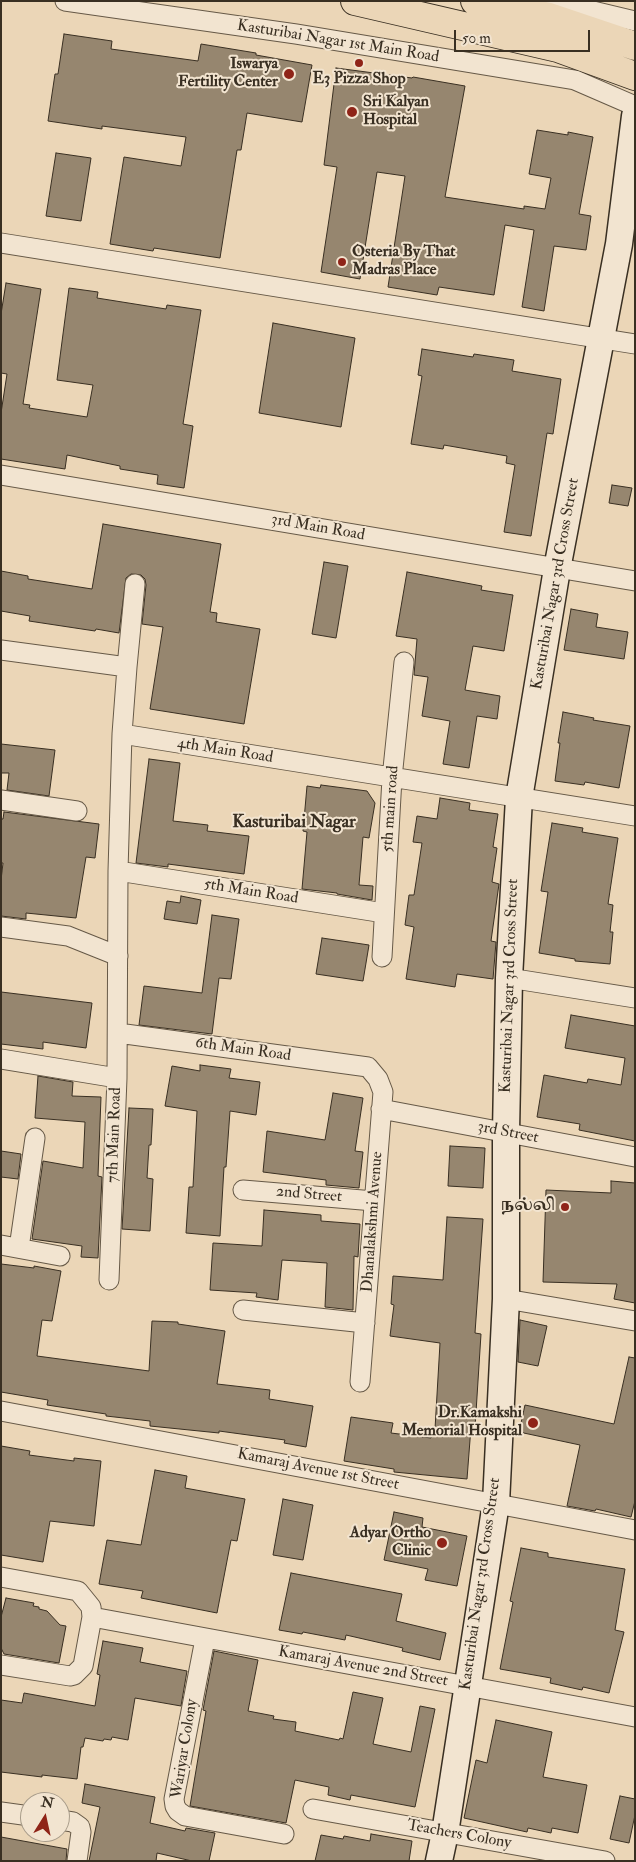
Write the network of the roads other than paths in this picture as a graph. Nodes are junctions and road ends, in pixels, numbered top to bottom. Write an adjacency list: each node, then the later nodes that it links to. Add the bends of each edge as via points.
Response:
1 (65, 1): 9 (street, Kasturibai Nagar 1st Main Road, via 296,34 575,80)
2 (355, 1): 8 (main road, via 558,48)
3 (475, 1): 7 (main road, via 550,17)
4 (551, 1): 5 (street)
5 (598, 6): 6 (street)
6 (635, 20)
7 (635, 46)
8 (635, 76)
9 (635, 106)
10 (635, 116): 12 (street, Kasturibai Nagar 3rd Cross Street, via 619,244)
11 (1, 242): 12 (street)
12 (601, 337): 13 (street); 15 (street, Kasturibai Nagar 3rd Cross Street)
13 (635, 344)
14 (1, 475): 15 (street, 3rd Main Road)
15 (557, 568): 16 (street, 3rd Main Road); 23 (street, Kasturibai Nagar 3rd Cross Street)
16 (635, 581)
17 (135, 584): 20 (street)
18 (1, 650): 20 (street)
19 (404, 662): 22 (street, 5th main road)
20 (127, 667): 21 (street)
21 (122, 734): 22 (street, 4th Main Road); 27 (street)
22 (392, 778): 23 (street, 4th Main Road); 28 (street, 5th main road)
23 (518, 798): 26 (street, 4th Main Road); 32 (street, Kasturibai Nagar 3rd Cross Street)
24 (1, 800): 25 (street)
25 (78, 811)
26 (635, 816)
27 (118, 871): 28 (street, 5th Main Road); 30 (street)
28 (384, 913): 31 (street, 5th main road)
29 (1, 927): 30 (street, via 68,936)
30 (118, 956): 34 (street)
31 (382, 957)
32 (509, 978): 33 (street); 39 (street, Kasturibai Nagar 3rd Cross Street)
33 (635, 998)
34 (118, 1033): 36 (street, 6th Main Road); 37 (street)
35 (1, 1059): 37 (street, 7th Main Road)
36 (368, 1067): 38 (street, Dhanalakshmi Avenue, via 383,1092)
37 (118, 1078): 46 (street, 7th Main Road)
38 (381, 1109): 39 (street, 3rd Street); 43 (street, Dhanalakshmi Avenue)
39 (506, 1132): 41 (street, 3rd Street); 47 (street, Kasturibai Nagar 3rd Cross Street)
40 (35, 1138): 44 (street)
41 (635, 1157)
42 (243, 1190): 43 (street, 2nd Street)
43 (374, 1201): 50 (street, Dhanalakshmi Avenue)
44 (10, 1246): 45 (street)
45 (60, 1256)
46 (109, 1280)
47 (506, 1299): 49 (street); 53 (street, Kasturibai Nagar 3rd Cross Street)
48 (243, 1310): 50 (street)
49 (635, 1321)
50 (365, 1323): 51 (street, Dhanalakshmi Avenue)
51 (360, 1382)
52 (1, 1410): 53 (street, Kamaraj Avenue 1st Street)
53 (496, 1503): 54 (street, Kamaraj Avenue 1st Street); 59 (street, Kasturibai Nagar 3rd Cross Street)
54 (635, 1530)
55 (1, 1577): 56 (street, via 78,1591 91,1607)
56 (92, 1617): 57 (street, Kamaraj Avenue 2nd Street); 58 (street, via 83,1666 74,1675)
57 (205, 1639): 59 (street, Kamaraj Avenue 2nd Street); 66 (street, Wariyar Colony, via 175,1806 185,1816)
58 (1, 1665)
59 (467, 1686): 60 (street, Kamaraj Avenue 2nd Street); 65 (street, Kasturibai Nagar 3rd Cross Street)
60 (635, 1717)
61 (314, 1809): 65 (street, Teachers Colony)
62 (1, 1812): 63 (street)
63 (20, 1815)
64 (70, 1822): 67 (street, via 80,1827 81,1832)
65 (445, 1833): 68 (street, Kasturibai Nagar 3rd Cross Street); 69 (street, Teachers Colony)
66 (284, 1834)
67 (77, 1861)
68 (439, 1861)
69 (606, 1861)

